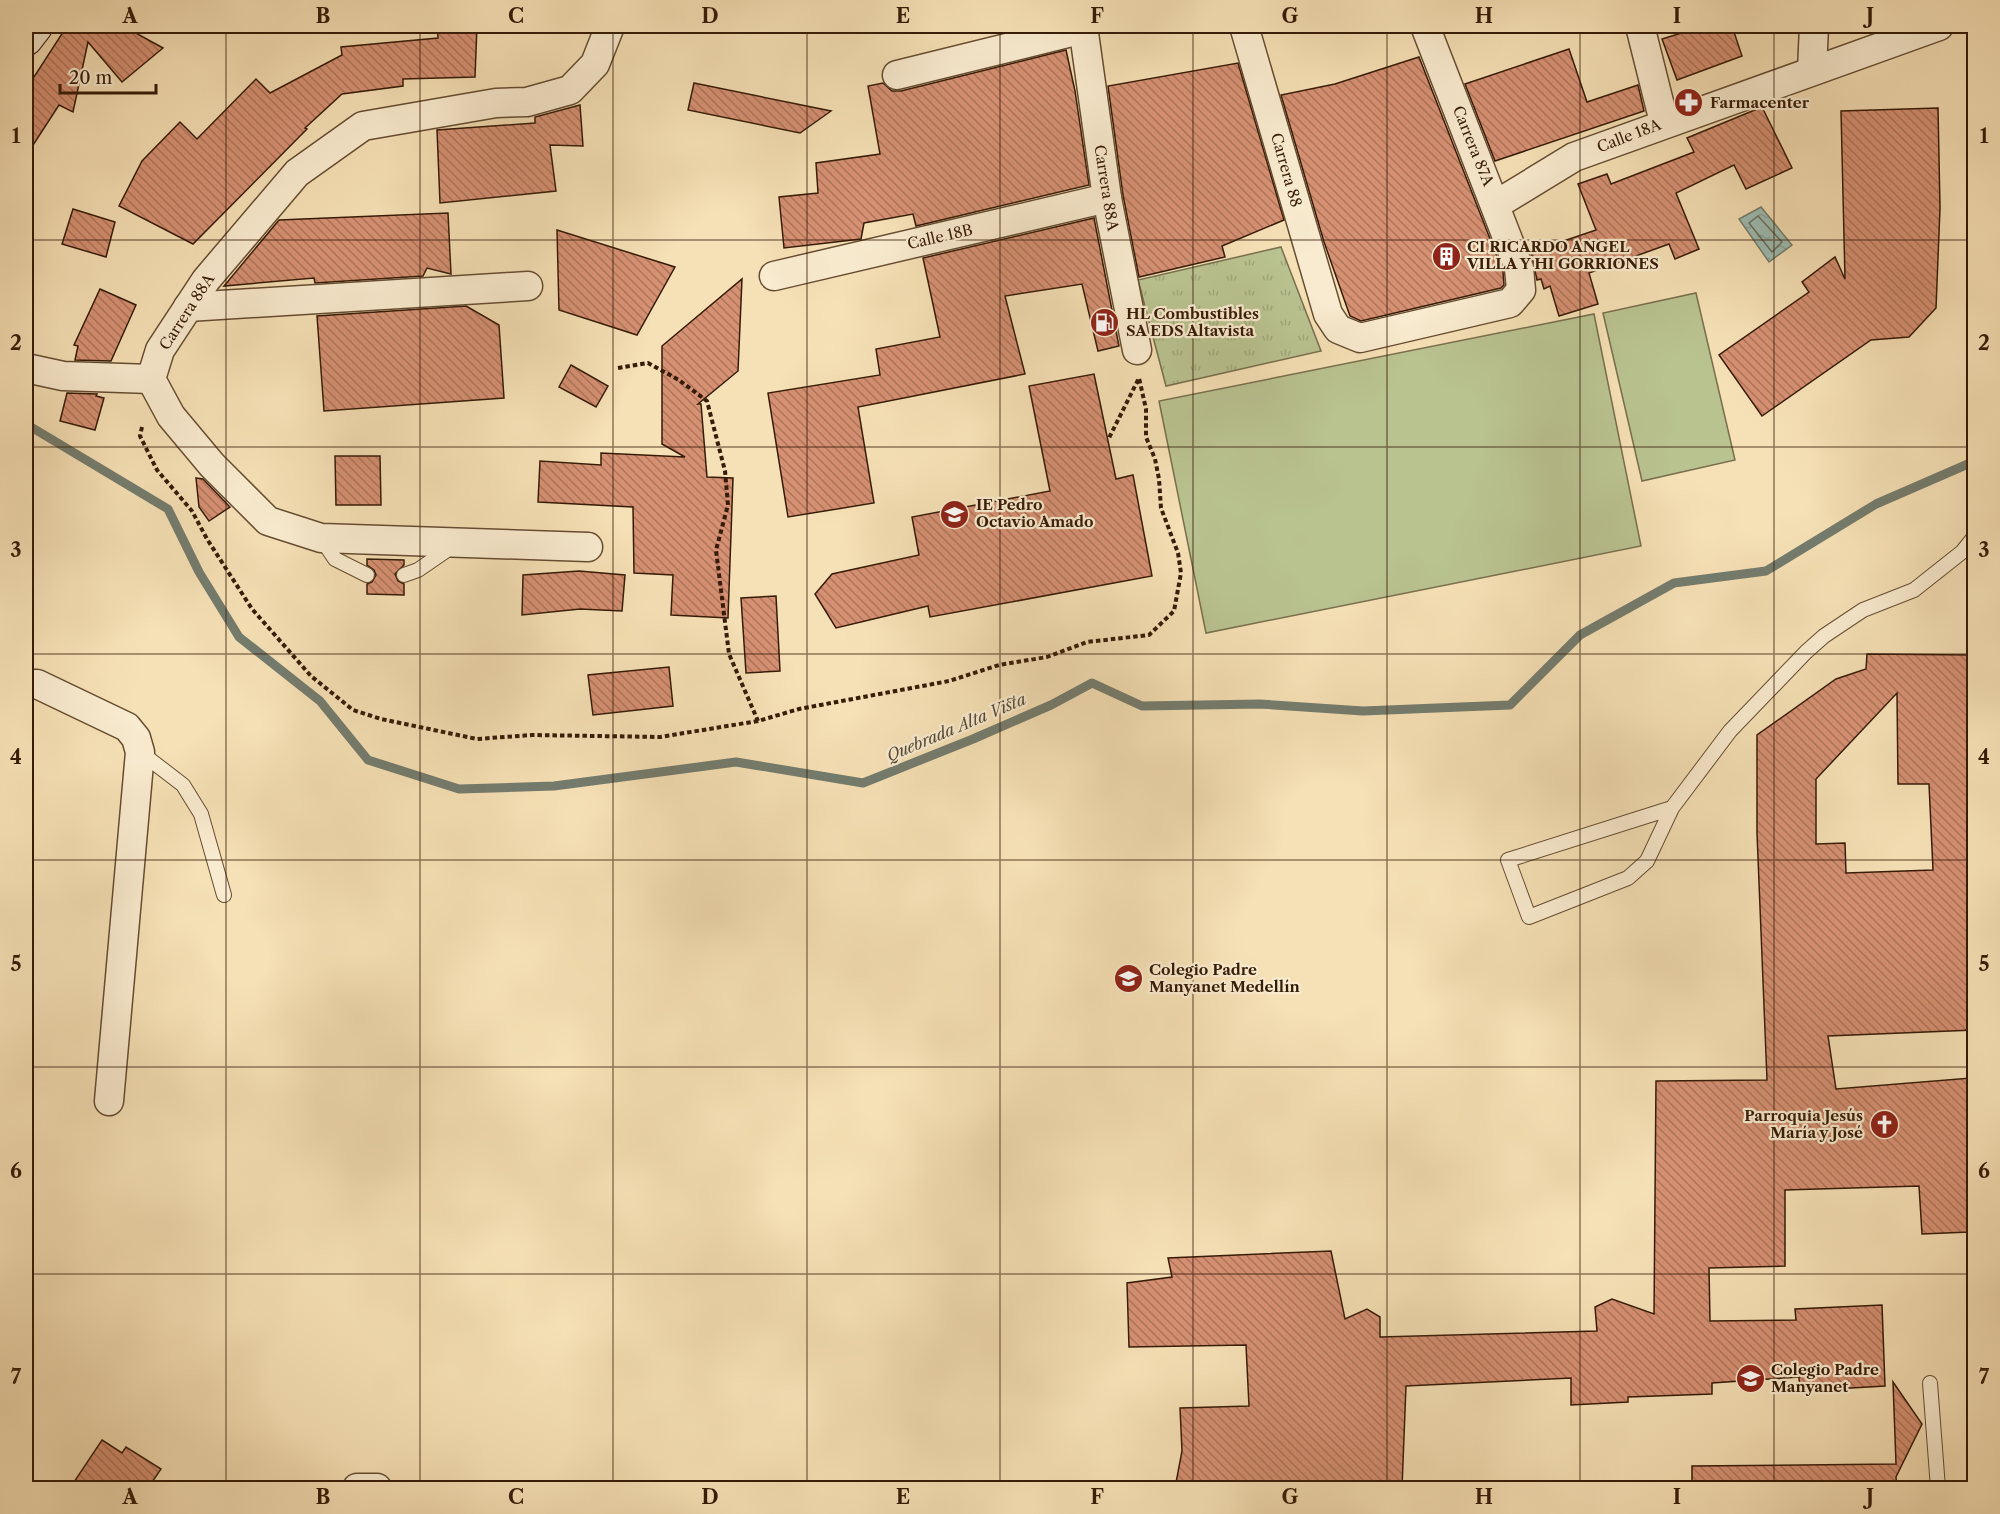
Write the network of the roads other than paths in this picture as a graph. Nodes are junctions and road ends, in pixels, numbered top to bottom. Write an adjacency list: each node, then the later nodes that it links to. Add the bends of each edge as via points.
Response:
1 (36, 26): 9 (street)
2 (610, 26): 18 (street, Carrera 88A, via 596,64 570,90 527,102 496,103 363,126 297,173 206,280)
3 (1244, 26): 15 (street, Carrera 88, via 1328,314 1338,329 1360,338 1510,303 1521,290)
4 (1425, 26): 14 (street, Carrera 87A)
5 (1640, 26): 12 (street)
6 (1814, 26): 10 (street)
7 (1939, 26): 10 (street, Calle 18A)
8 (1083, 27): 11 (street); 13 (street, Carrera 88A)
9 (26, 39)
10 (1812, 71): 12 (street, Calle 18A)
11 (897, 75)
12 (1664, 122): 14 (street, Calle 18A, via 1574,157)
13 (1107, 198): 16 (street, Calle 18B); 19 (street, Carrera 88A, via 1117,286)
14 (1497, 204): 15 (street, Carrera 87A)
15 (1519, 268)
16 (774, 276)
17 (528, 286): 18 (street)
18 (188, 307): 21 (street, Carrera 88A, via 160,350)
19 (1130, 348)
20 (26, 368): 21 (street, via 63,376)
21 (151, 380): 23 (street, via 171,416 212,465 268,521)
22 (1974, 537): 30 (lane, via 1962,552 1914,590 1863,610 1824,636 1730,731)
23 (321, 538): 24 (street); 26 (lane, via 335,559)
24 (456, 543): 25 (street); 27 (lane, via 418,570)
25 (588, 547)
26 (367, 575)
27 (404, 575)
28 (26, 685): 29 (street, via 37,684 127,727)
29 (140, 752): 31 (lane, via 183,785 201,814); 32 (street)
30 (1672, 807): 30 (lane, via 1508,860 1529,917 1628,878 1647,861)
31 (224, 896)
32 (109, 1101)
33 (1930, 1383): 36 (lane)
34 (357, 1488): 35 (street)
35 (377, 1488)
36 (1938, 1488)

